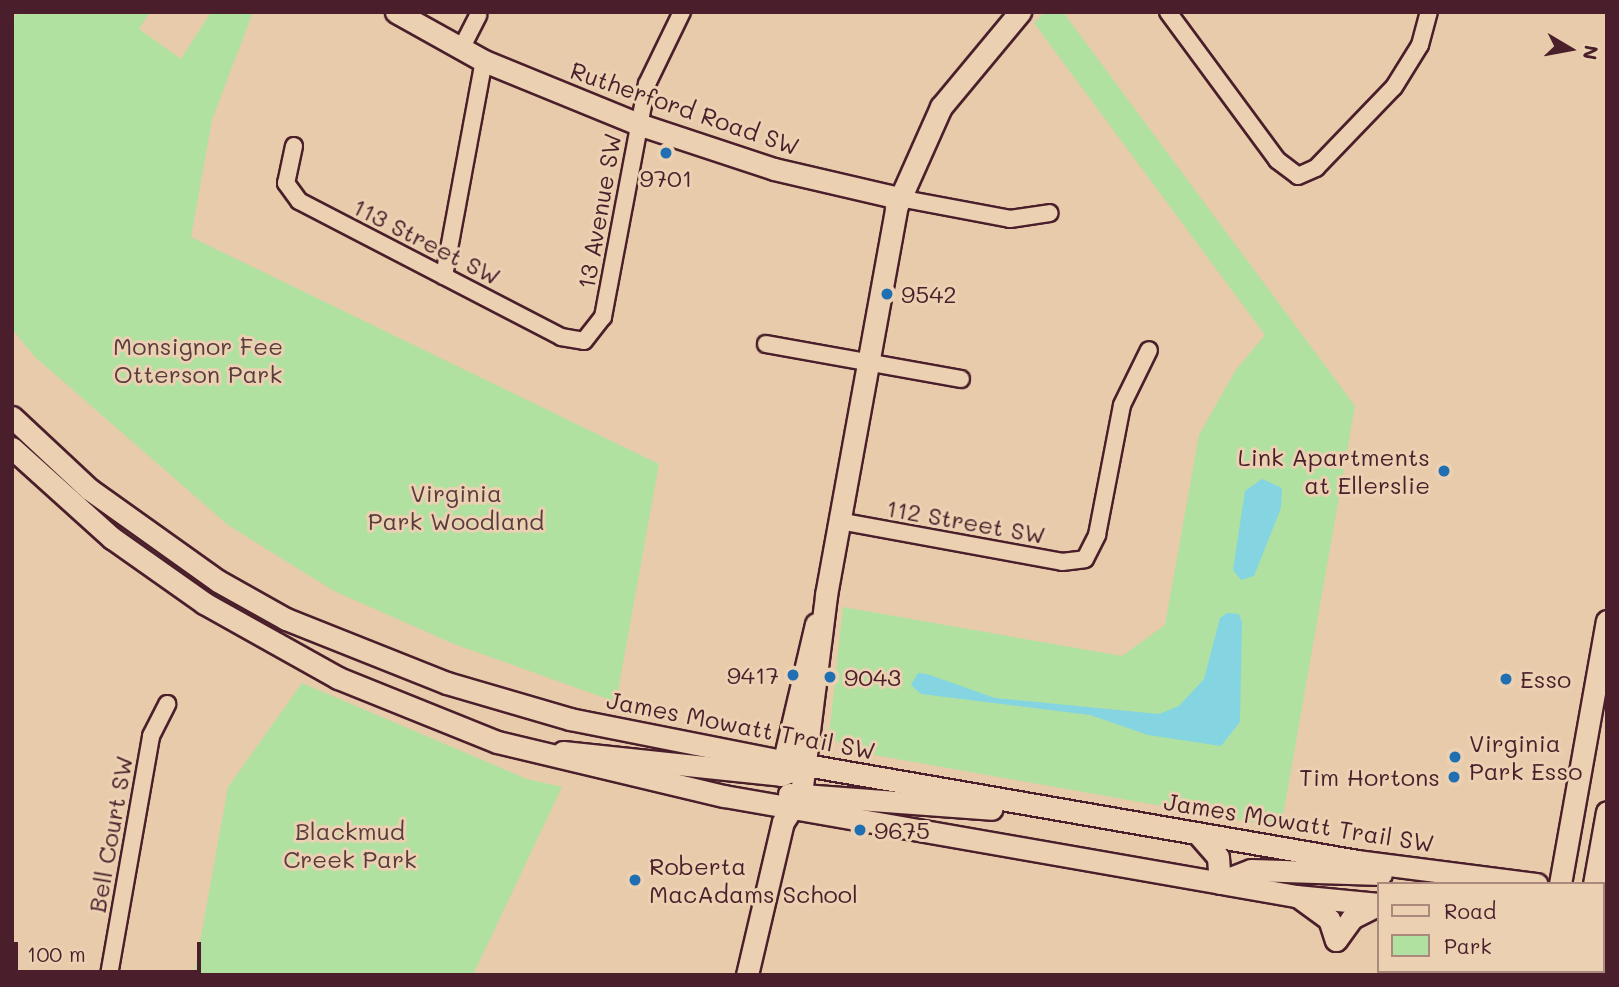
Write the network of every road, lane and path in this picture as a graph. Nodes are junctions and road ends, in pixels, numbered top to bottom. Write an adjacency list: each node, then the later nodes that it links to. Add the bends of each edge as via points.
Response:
1 (396, 12): 7 (main road, Rutherford Road SW)
2 (682, 12): 9 (street, 13 Avenue SW, via 653,67)
3 (1020, 12): 11 (main road, via 940,107)
4 (1168, 12): 5 (street, via 1290,173 1315,168 1394,87 1420,45)
5 (1429, 12)
6 (478, 15): 7 (street)
7 (461, 49): 8 (main road, Rutherford Road SW)
8 (484, 61): 9 (main road, Rutherford Road SW); 13 (street)
9 (638, 124): 11 (main road, Rutherford Road SW, via 774,169); 14 (street, 13 Avenue SW, via 603,317)
10 (295, 146): 13 (street, 113 Street SW, via 286,183 299,201)
11 (899, 198): 12 (street, via 1010,219); 17 (main road)
12 (1050, 213)
13 (444, 276): 14 (street, 113 Street SW, via 561,337)
14 (590, 339)
15 (766, 344): 17 (street)
16 (1149, 350): 21 (street, 112 Street SW, via 1122,405 1097,535 1085,559 1062,562)
17 (868, 362): 18 (street); 21 (main road)
18 (961, 379)
19 (17, 424): 20 (main road); 27 (main road, James Mowatt Trail SW, via 153,539 286,619 396,665 512,703)
20 (12, 448): 25 (main road, via 111,538 264,639 388,702)
21 (839, 521): 22 (main road)
22 (826, 595): 26 (main road); 27 (main road, via 804,662)
23 (1607, 621): 34 (main road)
24 (166, 704): 40 (street, Bell Court SW, via 150,736)
25 (514, 747): 27 (main road); 28 (main road, via 641,780)
26 (806, 764): 27 (main road, James Mowatt Trail SW); 28 (main road); 29 (main road, James Mowatt Trail SW)
27 (782, 768): 28 (main road)
28 (790, 807): 29 (main road); 36 (main road); 41 (main road)
29 (1049, 807): 31 (main road, James Mowatt Trail SW)
30 (1607, 812): 35 (main road)
31 (1198, 834): 32 (main road, James Mowatt Trail SW); 36 (main road, via 1218,857)
32 (1421, 869): 33 (main road, James Mowatt Trail SW); 36 (main road, via 1345,876 1251,870)
33 (1522, 882)
34 (1560, 882)
35 (1594, 882)
36 (1220, 883): 37 (main road)
37 (1296, 896): 38 (main road); 39 (main road, via 1329,919 1336,940 1352,918)
38 (1378, 904)
39 (1378, 905)
40 (109, 975)
41 (747, 975)

